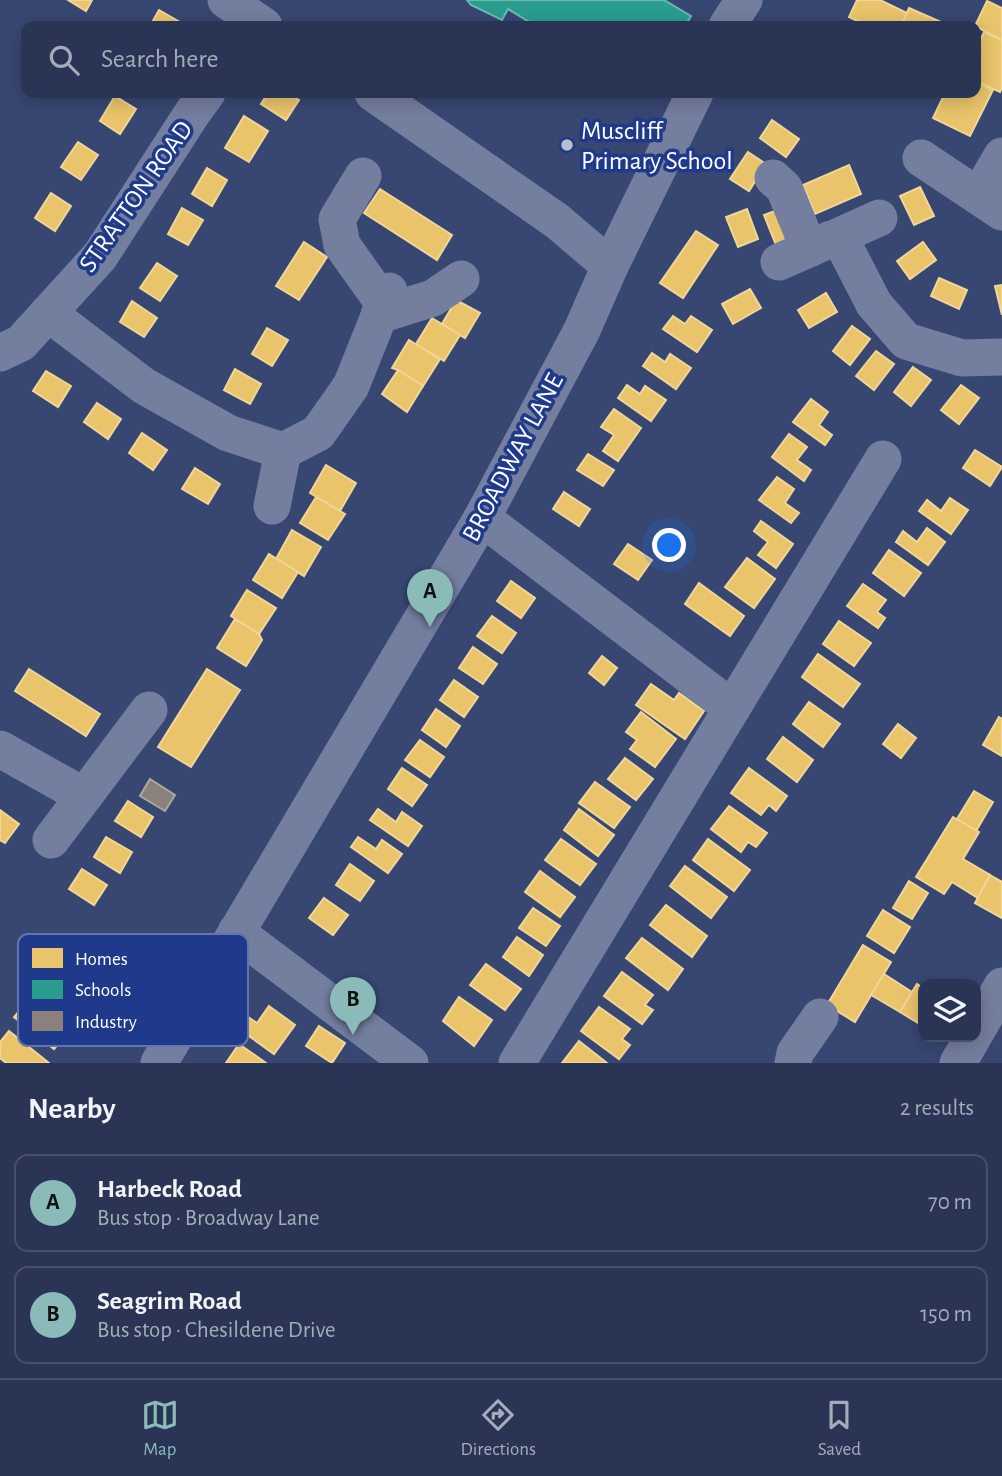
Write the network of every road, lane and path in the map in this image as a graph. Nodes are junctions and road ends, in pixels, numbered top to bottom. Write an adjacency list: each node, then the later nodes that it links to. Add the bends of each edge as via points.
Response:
1 (226, 0): 2 (street)
2 (254, 21)
3 (203, 98): 16 (street, STRATTON ROAD, via 100,256)
4 (380, 98): 13 (street, via 557,221)
5 (693, 98): 13 (street, BROADWAY LANE)
6 (1002, 156): 10 (street)
7 (920, 158): 10 (street)
8 (363, 176): 15 (street, via 337,219 342,245)
9 (773, 178): 12 (street, via 785,188)
10 (990, 204)
11 (879, 218): 12 (street)
12 (809, 249): 18 (street, via 874,304 906,341 962,358)
13 (610, 265): 22 (street, BROADWAY LANE, via 582,330)
14 (461, 279): 15 (street, via 433,298)
15 (384, 303): 19 (street, via 351,386 318,433)
16 (48, 313): 17 (street, STRATTON ROAD, via 21,343); 19 (street, via 144,386 228,433)
17 (0, 353)
18 (1002, 357)
19 (283, 451): 21 (street)
20 (883, 459): 23 (street)
21 (272, 506)
22 (482, 518): 23 (street); 28 (street, BROADWAY LANE)
23 (732, 708): 38 (street)
24 (149, 710): 26 (street)
25 (0, 749): 26 (street)
26 (84, 796): 27 (street)
27 (51, 840)
28 (236, 932): 29 (street)
29 (239, 934)
30 (248, 941): 37 (street)
31 (1002, 986): 33 (street)
32 (820, 1017): 39 (street)
33 (981, 1023)
34 (970, 1042): 40 (street)
35 (169, 1046): 36 (street, BROADWAY LANE)
36 (159, 1063)
37 (410, 1063)
38 (517, 1063)
39 (793, 1063)
40 (958, 1063)

